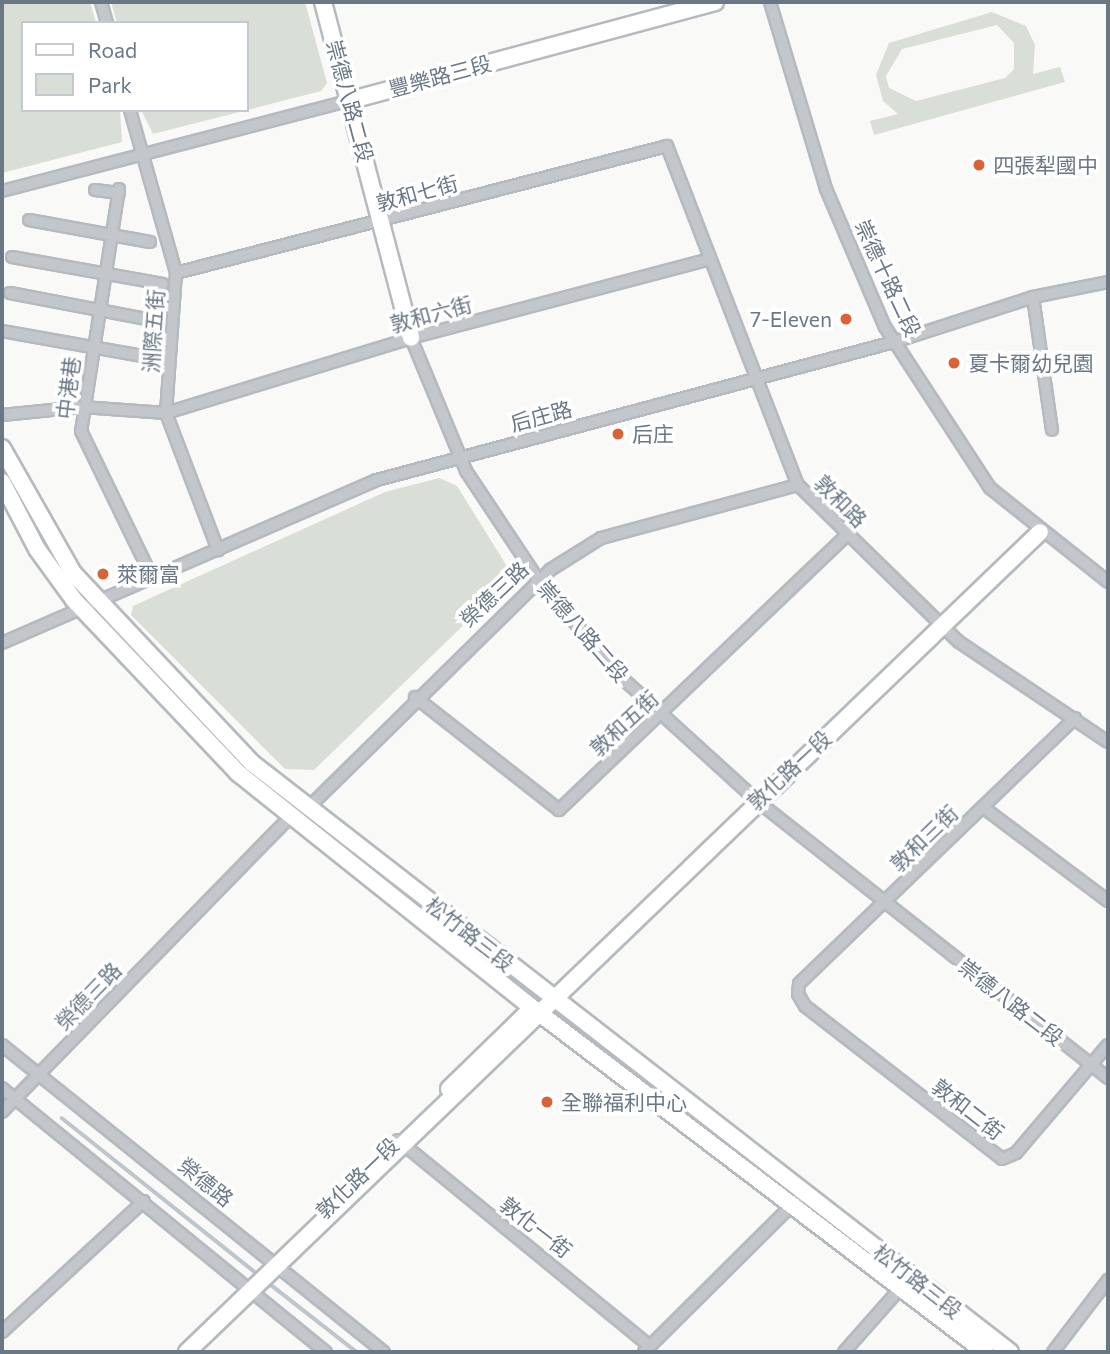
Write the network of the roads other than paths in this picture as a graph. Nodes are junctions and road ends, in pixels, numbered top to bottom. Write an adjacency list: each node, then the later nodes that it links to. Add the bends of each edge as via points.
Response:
1 (101, 2): 5 (street)
2 (323, 2): 6 (street, 崇德八路二段)
3 (715, 2): 6 (street, 豐樂路三段)
4 (770, 2): 28 (street, 崇德十路二段, via 826,189)
5 (106, 21)
6 (352, 100): 9 (street, 豐樂路三段); 13 (street, 崇德八路二段)
7 (130, 112): 9 (street, 洲際五街)
8 (667, 146): 13 (street, 敦和七街); 17 (street, 敦和路)
9 (141, 154): 11 (street, 豐樂路三段); 18 (street, 洲際五街)
10 (95, 190): 14 (street, 中港巷, via 119,191)
11 (2, 191)
12 (29, 220): 14 (street)
13 (382, 222): 18 (street, 敦和七街); 27 (street, 崇德八路二段)
14 (111, 235): 15 (street); 19 (street, 中港巷)
15 (150, 242)
16 (12, 257): 19 (street)
17 (709, 259): 27 (street, 敦和六街); 31 (street, 敦和路)
18 (176, 273): 33 (street, 洲際五街)
19 (105, 274): 21 (street); 24 (street, 中港巷)
20 (1108, 282): 23 (street, 后庄路)
21 (163, 284)
22 (10, 293): 24 (street)
23 (1033, 297): 28 (street, 后庄路); 35 (street)
24 (99, 310): 25 (street); 29 (street, 中港巷)
25 (157, 321)
26 (2, 331): 29 (street)
27 (411, 338): 33 (street, 敦和六街); 37 (street, 崇德八路二段)
28 (894, 342): 31 (street, 后庄路); 40 (street, 崇德十路二段, via 990,488)
29 (92, 347): 30 (street); 32 (street, 中港巷)
30 (154, 358)
31 (756, 380): 37 (street, 后庄路); 39 (street, 敦和路)
32 (82, 407): 33 (street); 34 (street); 44 (street, 中港巷, via 81,431)
33 (166, 413): 42 (street, 洲際五街)
34 (2, 415)
35 (1052, 430)
36 (2, 448): 46 (street, 松竹路三段, via 60,556)
37 (460, 457): 42 (street, 后庄路, via 377,480); 43 (street, 崇德八路二段)
38 (2, 482): 47 (street, 松竹路三段, via 37,548)
39 (797, 485): 41 (street, 敦和路); 43 (street, 榮德三路, via 601,538)
40 (1040, 533): 45 (street, 崇德十路二段); 48 (street, 敦化路一段)
41 (847, 535): 48 (street, 敦和路); 51 (street, 敦和五街)
42 (218, 550): 44 (street, 后庄路)
43 (537, 578): 50 (street, 榮德三路); 51 (street, 崇德八路二段, via 590,643)
44 (153, 579): 46 (street, 后庄路)
45 (1108, 582)
46 (99, 602): 47 (street, 后庄路); 55 (street, 松竹路三段, via 227,741)
47 (83, 610): 49 (street, 后庄路); 57 (street, 松竹路三段, via 192,730)
48 (942, 628): 52 (street, 敦和路); 54 (street, 敦化路一段)
49 (2, 643)
50 (415, 697): 51 (street, 敦和五街, via 559,810); 55 (street, 榮德三路)
51 (661, 715): 54 (street, 崇德八路二段)
52 (1075, 718): 53 (street, 敦和路); 56 (street, 敦和三街)
53 (1108, 742)
54 (756, 800): 59 (street, 崇德八路二段); 61 (street, 敦化路一段)
55 (310, 806): 61 (street, 松竹路三段)
56 (984, 807): 58 (street); 59 (street, 敦和三街)
57 (290, 817): 61 (street, 松竹路三段); 65 (street, 榮德三路)
58 (1108, 901)
59 (885, 903): 60 (street, 敦和三街); 64 (street, 崇德八路二段)
60 (799, 984): 64 (street, 敦和二街, via 805,1006 1003,1159 1016,1153)
61 (548, 1006): 70 (street, 敦化路一段, via 525,1015); 71 (street, 松竹路三段)
62 (2, 1045): 65 (street, 榮德路)
63 (1108, 1045): 64 (street, 敦和二街)
64 (1091, 1065): 66 (street, 崇德八路二段)
65 (40, 1073): 68 (street, 榮德三路); 73 (street, 榮德路)
66 (1108, 1078)
67 (2, 1088): 68 (street)
68 (15, 1098): 69 (street, 榮德三路); 72 (street)
69 (2, 1112)
70 (401, 1143): 73 (street, 敦化路一段); 78 (street, 敦化一街)
71 (798, 1199): 75 (street, 松竹路三段); 78 (street)
72 (144, 1201): 76 (street); 77 (street)
73 (274, 1264): 76 (street, 敦化路一段); 82 (street, 榮德路)
74 (1108, 1280): 86 (street)
75 (906, 1282): 83 (street); 84 (street, 松竹路三段); 85 (street, 松竹路三段)
76 (247, 1290): 79 (street, 敦化路一段); 80 (street, 敦化路一段); 81 (street)
77 (2, 1332)
78 (647, 1349)
79 (174, 1352)
80 (187, 1352)
81 (326, 1352)
82 (384, 1352)
83 (844, 1352)
84 (985, 1352)
85 (1010, 1352)
86 (1053, 1352)

